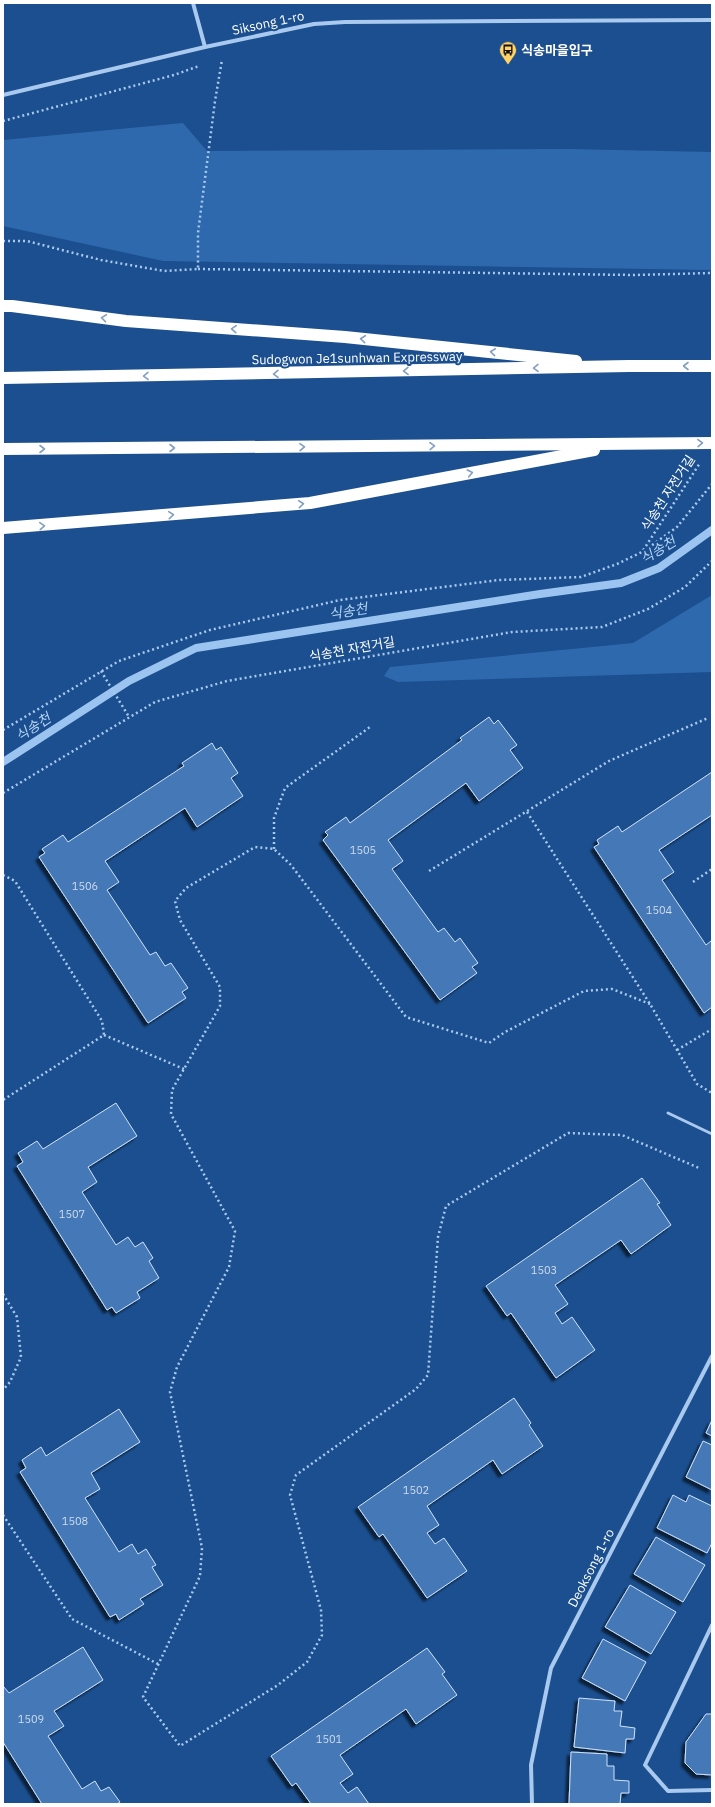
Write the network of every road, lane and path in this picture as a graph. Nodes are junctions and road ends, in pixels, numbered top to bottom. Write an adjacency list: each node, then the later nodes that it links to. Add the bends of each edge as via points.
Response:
1 (193, 3): 3 (street)
2 (712, 20): 3 (street, Siksong 1-ro, via 345,22 314,24)
3 (205, 46): 6 (street, Siksong 1-ro)
4 (216, 61): 9 (path, via 223,58 198,233)
5 (202, 66): 7 (path)
6 (3, 95)
7 (3, 121)
8 (3, 241): 9 (path, via 27,241 101,260 164,271)
9 (198, 269): 10 (path, via 635,275)
10 (712, 273)
11 (3, 306): 12 (highway, one-way to 11, via 344,337 126,321)
12 (629, 366): 13 (highway, Sudogwon Je1sunhwan Expressway, one-way to 12); 14 (highway, Sudogwon Je1sunhwan Expressway, one-way to 14)
13 (712, 366)
14 (3, 378)
15 (712, 443): 16 (highway, one-way to 15)
16 (625, 444): 17 (highway, one-way to 16); 20 (highway, one-way to 16, via 310,503)
17 (3, 449)
18 (703, 459): 21 (path, 식송천 자전거길)
19 (712, 484): 21 (path, 식송천 자전거길, via 677,527)
20 (3, 528)
21 (642, 552): 23 (path, 식송천 자전거길, via 581,578 499,580 340,600 210,630 119,661)
22 (712, 561): 24 (path, 식송천 자전거길, via 685,587 648,609 602,627 512,632 227,681 155,702)
23 (101, 671): 24 (path); 27 (path, 식송천 자전거길)
24 (129, 717): 28 (path, 식송천 자전거길)
25 (708, 718): 29 (path, via 609,761)
26 (370, 727): 30 (path, via 285,788 274,818)
27 (3, 730)
28 (3, 793)
29 (527, 812): 32 (path); 35 (path)
30 (274, 849): 35 (path, via 291,865 406,1017 489,1043 584,991 612,989); 39 (path, via 255,847 186,888 175,901 180,920 220,987 220,1006)
31 (712, 869): 34 (path)
32 (429, 871)
33 (3, 875): 37 (path, via 15,881 102,1021)
34 (693, 882)
35 (650, 1004): 38 (path)
36 (712, 1029): 38 (path)
37 (104, 1035): 39 (path); 41 (path)
38 (677, 1050): 40 (path, via 697,1084)
39 (184, 1070): 50 (path, via 172,1090 171,1114 235,1231 229,1267 178,1367 170,1392 202,1548 200,1576)
40 (712, 1093)
41 (3, 1100)
42 (668, 1113): 43 (lane)
43 (712, 1134)
44 (699, 1168): 50 (path, via 622,1135 568,1133 446,1206 438,1237 428,1375 416,1389 296,1475 290,1495 321,1610 322,1635 308,1662 278,1685 180,1746 143,1697)
45 (3, 1294): 47 (path, via 17,1317 21,1357 10,1382)
46 (712, 1356): 52 (street, Deoksong 1-ro, via 551,1668 531,1765)
47 (3, 1390)
48 (3, 1515): 50 (path, via 72,1619)
49 (712, 1625): 51 (street, via 645,1765 668,1791)
50 (158, 1664)
51 (712, 1790)
52 (532, 1804)

